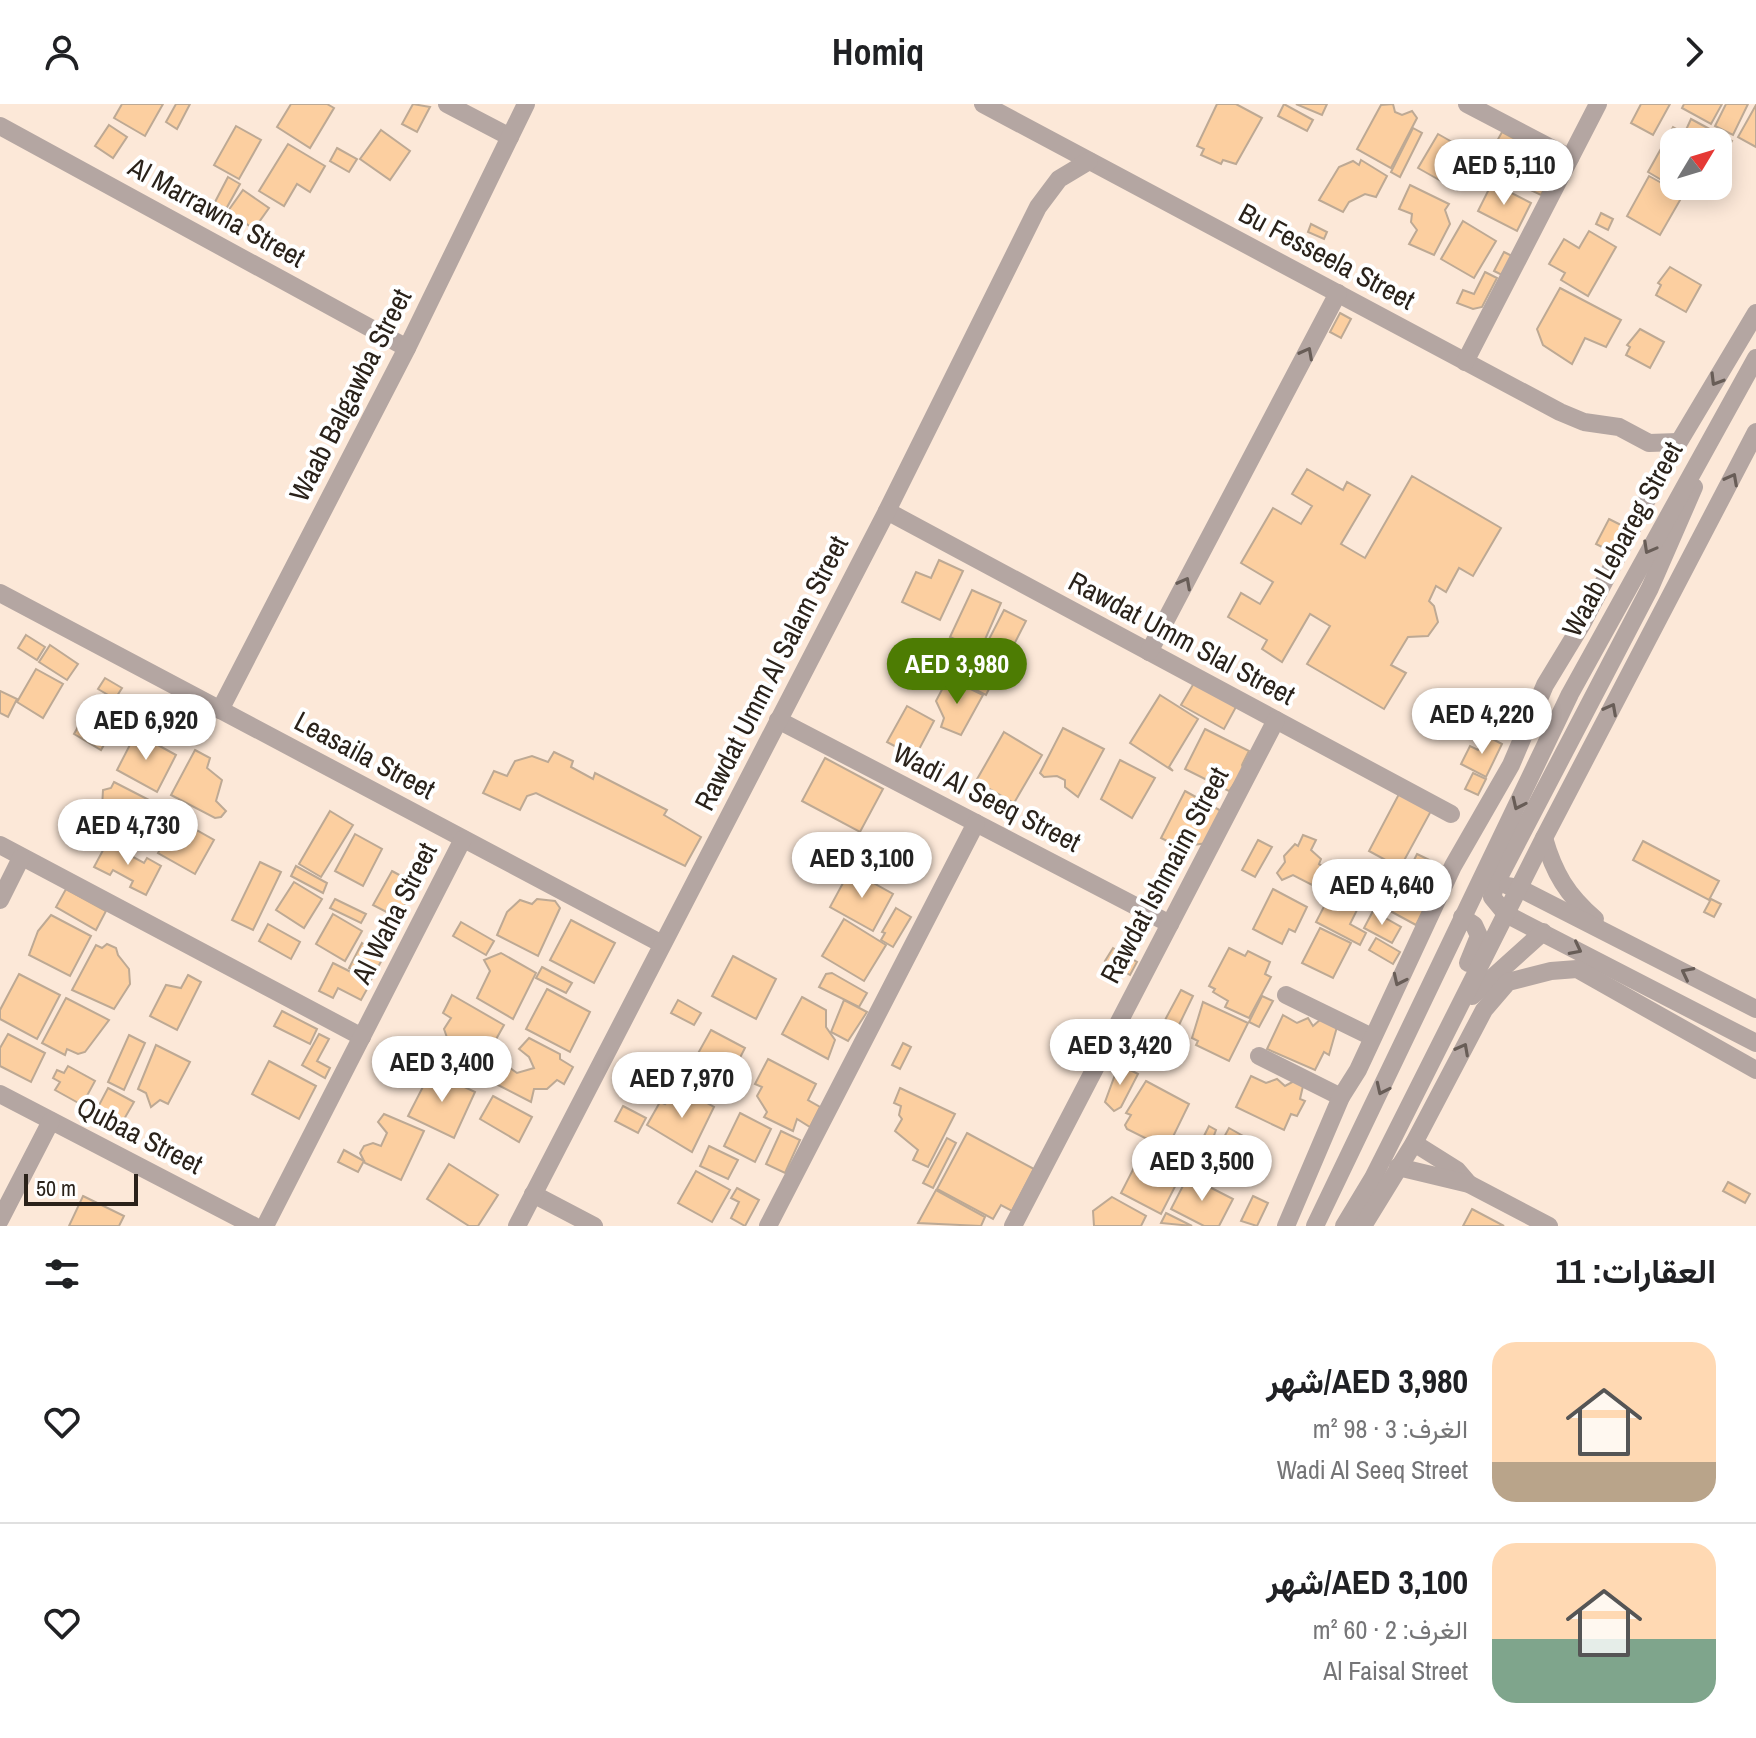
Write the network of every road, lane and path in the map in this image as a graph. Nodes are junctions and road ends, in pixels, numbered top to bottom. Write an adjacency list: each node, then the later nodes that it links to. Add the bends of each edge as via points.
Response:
1 (447, 104): 7 (street)
2 (526, 104): 7 (street, Waab Balgawba Street)
3 (983, 104): 9 (street, Bu Fesseela Street)
4 (1467, 104): 8 (street)
5 (1598, 104): 8 (street)
6 (0, 126): 12 (street, Al Marrawna Street)
7 (510, 137): 12 (street, Waab Balgawba Street)
8 (1570, 158): 14 (street)
9 (1089, 161): 10 (street, Bu Fesseela Street); 20 (street, Rawdat Umm Al Salam Street, via 1068,172 1044,197)
10 (1338, 293): 14 (street, Bu Fesseela Street); 22 (street, one-way to 10)
11 (1756, 313): 17 (street, one-way to 17)
12 (407, 348): 25 (street, Waab Balgawba Street)
13 (1756, 358): 16 (street, Waab Lebareg Street)
14 (1465, 362): 18 (street, Bu Fesseela Street, via 1560,412 1619,427)
15 (1756, 432): 32 (street, one-way to 15)
16 (1708, 441): 24 (street, Waab Lebareg Street, one-way to 24); 37 (street, via 1692,493 1650,588)
17 (1678, 442): 18 (street, Bu Fesseela Street); 19 (street)
18 (1649, 443): 19 (street)
19 (1664, 467): 23 (street)
20 (887, 511): 22 (street, Rawdat Umm Slal Street); 26 (street, Rawdat Umm Al Salam Street)
21 (3, 602): 25 (street, Leasaila Street)
22 (1149, 652): 27 (street, Rawdat Umm Slal Street)
23 (1558, 665): 24 (street); 29 (street)
24 (1570, 694): 39 (street, Waab Lebareg Street, one-way to 39)
25 (220, 710): 33 (street, Leasaila Street)
26 (778, 720): 30 (street, Wadi Al Seeq Street); 44 (street, Rawdat Umm Al Salam Street)
27 (1276, 720): 28 (street, Rawdat Umm Slal Street); 41 (street, Rawdat Ishmaim Street)
28 (1451, 814): 29 (street); 31 (street)
29 (1481, 817): 31 (street)
30 (976, 823): 41 (street, Wadi Al Seeq Street); 63 (street)
31 (1468, 838): 49 (street, one-way to 49)
32 (1544, 838): 36 (street); 43 (street, via 1554,873 1570,896)
33 (463, 839): 44 (street, Leasaila Street); 48 (street, Al Waha Street)
34 (0, 845): 35 (street)
35 (21, 858): 38 (street); 48 (street)
36 (1519, 888): 37 (street); 40 (street); 43 (street)
37 (1493, 891): 39 (street); 40 (street, via 1495,904)
38 (0, 900)
39 (1466, 910): 54 (street, via 1479,936 1476,950 1440,1017); 57 (street, Waab Lebareg Street, one-way to 57)
40 (1506, 914): 42 (street); 47 (street)
41 (1170, 924): 69 (street, Rawdat Ishmaim Street)
42 (1543, 932): 47 (street, via 1483,983); 50 (street, one-way to 50)
43 (1615, 936): 46 (street, one-way to 43)
44 (662, 944): 61 (street, Rawdat Umm Al Salam Street)
45 (1286, 995): 49 (street)
46 (1756, 1009)
47 (1454, 1016): 54 (street)
48 (362, 1037): 65 (street, Al Waha Street)
49 (1372, 1037): 55 (street)
50 (1756, 1043)
51 (1259, 1056): 55 (street)
52 (1756, 1070): 58 (street, one-way to 52, via 1484,1010 1508,982 1533,974 1577,969)
53 (0, 1094): 56 (street, Qubaa Street)
54 (1411, 1102): 72 (street)
55 (1338, 1103): 57 (street); 70 (street)
56 (51, 1121): 62 (street); 64 (street, Qubaa Street)
57 (1366, 1124): 71 (street, Waab Lebareg Street)
58 (1414, 1143): 59 (street); 60 (street, via 1457,1170)
59 (1398, 1167): 60 (street); 73 (street)
60 (1469, 1184): 74 (street)
61 (533, 1194): 66 (street, Rawdat Umm Al Salam Street); 67 (street)
62 (0, 1220)
63 (770, 1222): 68 (street)
64 (254, 1226)
65 (265, 1226)
66 (517, 1226)
67 (594, 1226)
68 (790, 1226)
69 (1013, 1226)
70 (1286, 1226)
71 (1315, 1226)
72 (1344, 1226)
73 (1363, 1226)
74 (1549, 1226)

